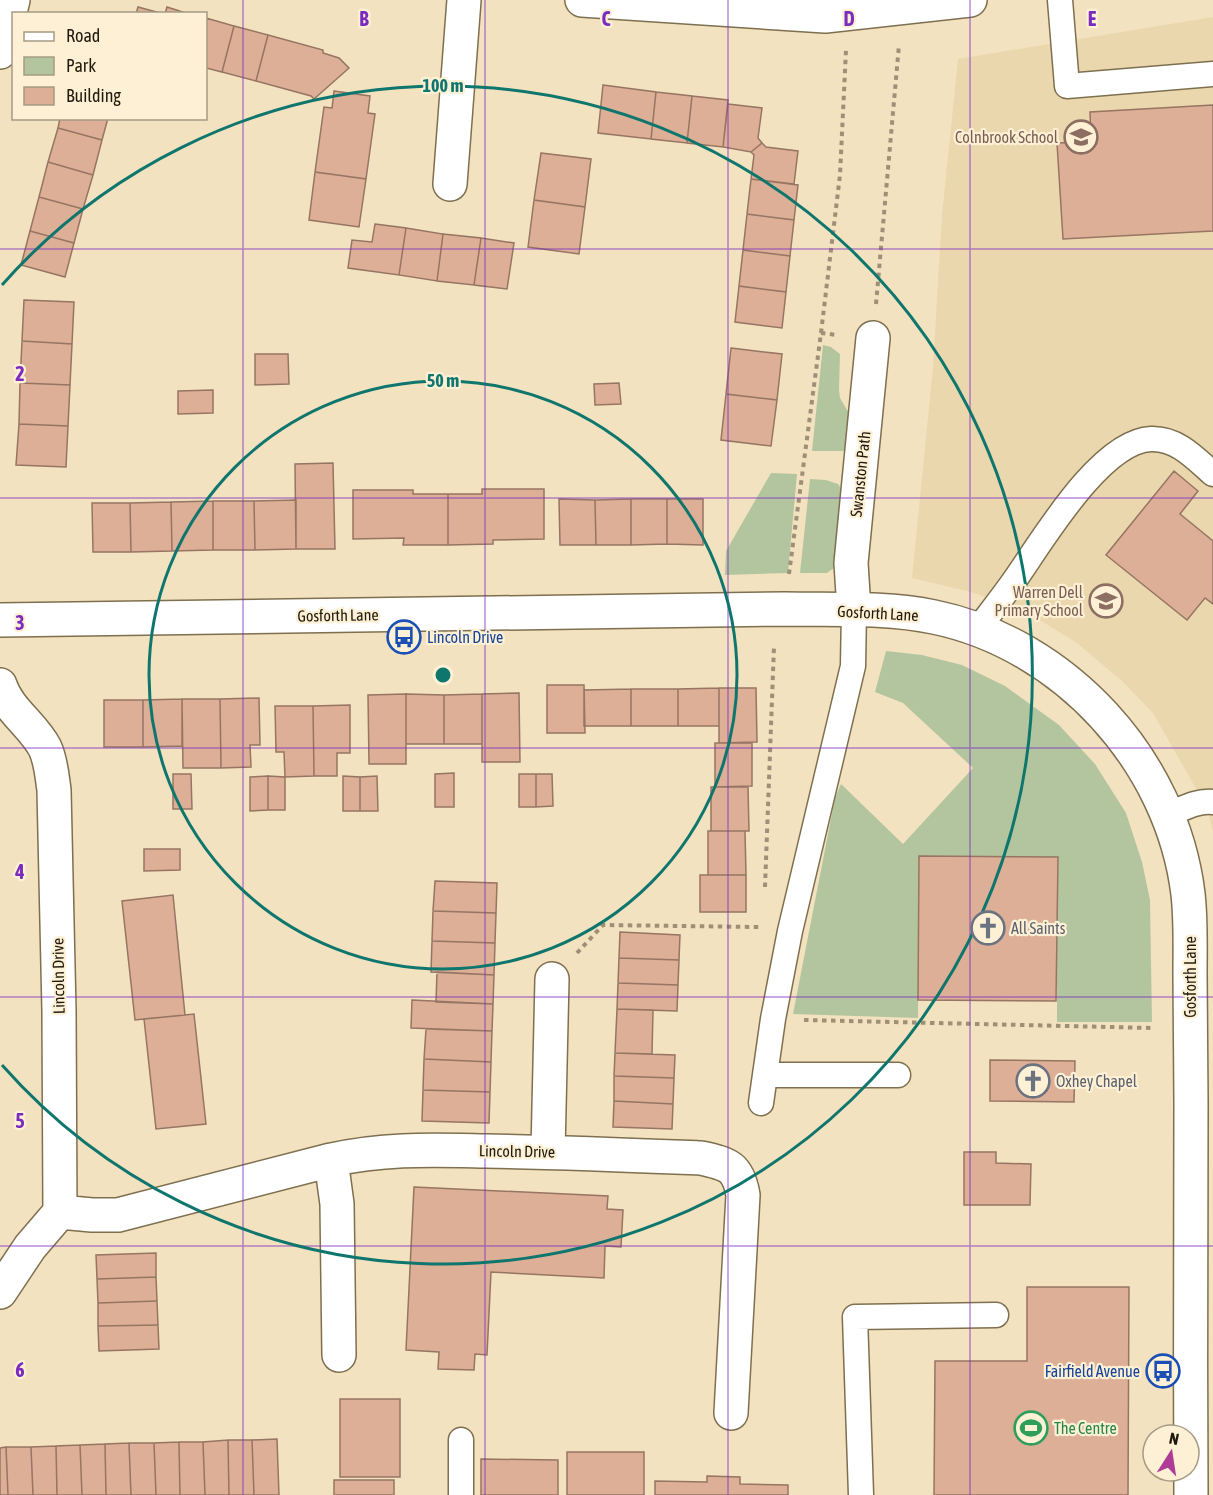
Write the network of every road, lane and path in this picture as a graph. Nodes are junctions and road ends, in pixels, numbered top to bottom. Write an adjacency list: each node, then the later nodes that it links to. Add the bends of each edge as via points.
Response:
1 (13, 0): 8 (street)
2 (464, 0): 10 (street)
3 (582, 0): 4 (street, via 825,16)
4 (970, 0)
5 (1060, 0): 9 (lane, via 1066,86)
6 (900, 37): 12 (path)
7 (847, 44): 11 (path, via 840,175)
8 (0, 52)
9 (1213, 74)
10 (450, 184)
11 (821, 333)
12 (873, 338): 14 (street, Swanston Path, via 851,563)
13 (1213, 474): 16 (lane, via 1171,442 1134,442 1117,451 1055,519)
14 (854, 610): 15 (street, Gosforth Lane); 16 (street, Gosforth Lane, via 935,617); 20 (lane, via 853,666)
15 (0, 620)
16 (978, 629): 19 (street, Gosforth Lane, via 1023,650 1058,674 1115,726)
17 (0, 685): 29 (street, Lincoln Drive, via 6,700 45,749 54,790)
18 (1213, 802): 19 (lane)
19 (1167, 815): 23 (street, Gosforth Lane, via 1188,891)
20 (790, 931): 21 (path, via 764,927 603,925); 22 (lane)
21 (552, 979): 27 (street)
22 (773, 1019): 23 (path); 25 (lane)
23 (1191, 1029): 34 (street, Gosforth Lane)
24 (898, 1075): 25 (lane)
25 (765, 1076): 26 (lane)
26 (761, 1104)
27 (548, 1151): 28 (street, Lincoln Drive, via 398,1150); 33 (street, Lincoln Drive, via 701,1158 725,1163 740,1179 743,1211)
28 (331, 1160): 29 (street, Lincoln Drive, via 118,1215); 32 (street, via 337,1204)
29 (60, 1212): 30 (street)
30 (0, 1292)
31 (996, 1315): 37 (lane, via 855,1317)
32 (339, 1355)
33 (731, 1413)
34 (1197, 1423)
35 (461, 1440): 36 (lane)
36 (461, 1495)
37 (861, 1495)

